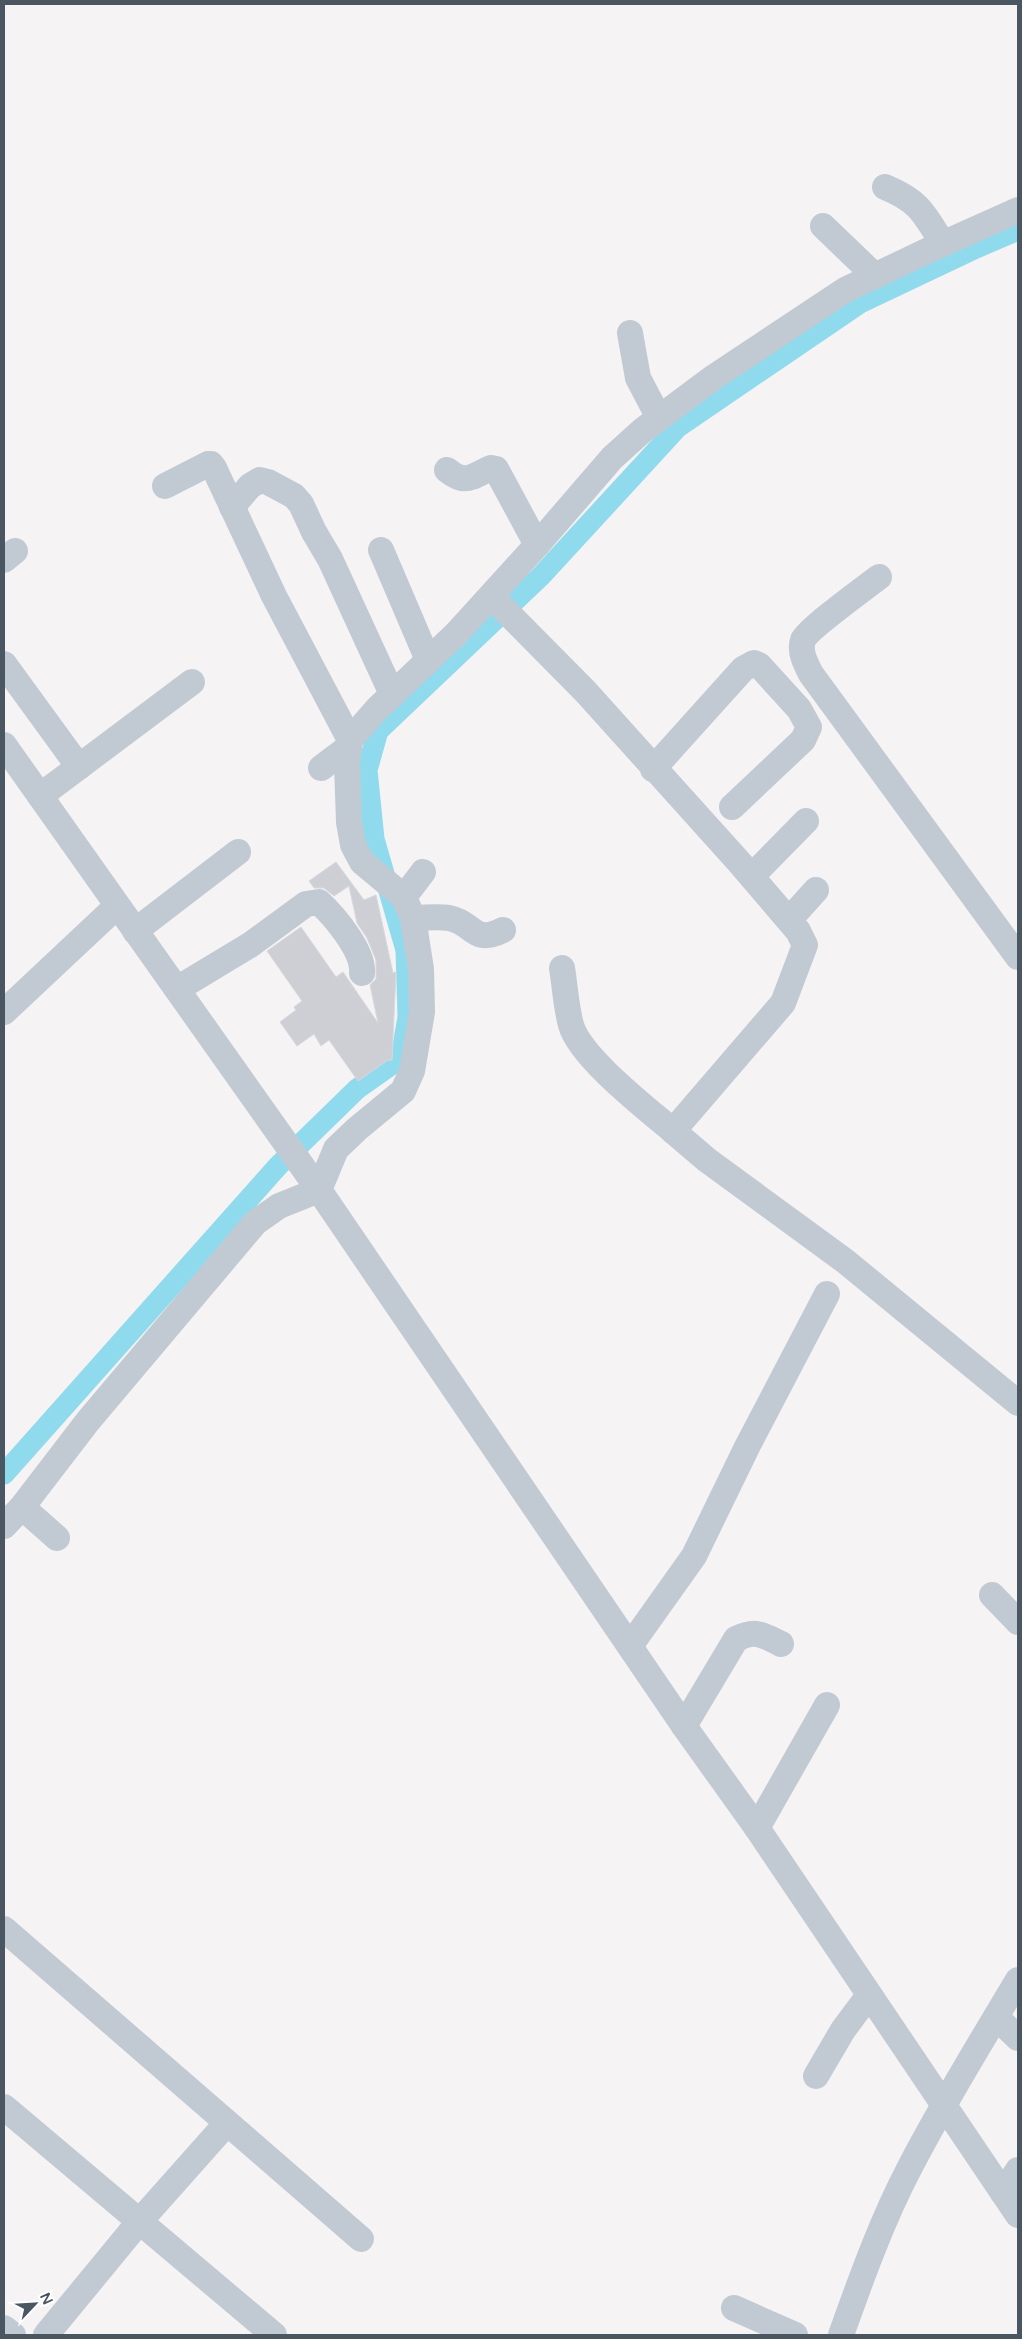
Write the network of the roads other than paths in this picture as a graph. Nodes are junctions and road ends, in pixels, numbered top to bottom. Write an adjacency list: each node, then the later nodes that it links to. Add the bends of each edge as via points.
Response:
1 (885, 188): 4 (street, via 912,201 922,210)
2 (1018, 210): 4 (street)
3 (822, 226): 5 (street)
4 (943, 244): 5 (street)
5 (875, 276): 7 (street, via 845,290 795,322)
6 (630, 333): 7 (street, via 638,378)
7 (659, 418): 11 (street, via 612,458)
8 (447, 470): 11 (street, via 464,479 496,469)
9 (165, 486): 10 (street, via 211,464)
10 (232, 507): 18 (street, via 250,486 260,480 294,496 301,504); 19 (street)
11 (537, 545): 14 (street)
12 (382, 550): 15 (street)
13 (879, 577): 36 (street, via 813,629 804,640 802,657 811,674)
14 (502, 607): 15 (street); 23 (street, via 609,718)
15 (428, 660): 18 (street)
16 (4, 664): 21 (street)
17 (192, 682): 21 (street)
18 (392, 694): 19 (street)
19 (350, 744): 22 (street); 31 (street, via 347,763 353,845 362,862)
20 (4, 745): 24 (street)
21 (79, 767): 24 (street)
22 (321, 768)
23 (653, 769): 25 (street, via 743,669 754,663 759,665 800,709 809,727 803,740); 29 (street)
24 (40, 796): 32 (street)
25 (732, 807)
26 (806, 821): 29 (street)
27 (238, 852): 35 (street)
28 (423, 872): 31 (street)
29 (752, 876): 33 (street)
30 (816, 890): 33 (street)
31 (395, 893): 34 (street, via 460,922 480,936 491,936); 42 (street, via 421,969 422,1012 412,1072 402,1091 336,1149)
32 (118, 906): 35 (street); 40 (street)
33 (789, 920): 41 (street, via 805,945 783,1003)
34 (503, 930)
35 (135, 931): 39 (street)
36 (1018, 957)
37 (562, 968): 41 (street, via 571,1025 578,1041)
38 (362, 973): 39 (street, via 361,959 352,944 332,914 319,902 306,904 250,945)
39 (177, 990): 42 (street)
40 (4, 1012)
41 (673, 1132): 44 (street, via 845,1261)
42 (313, 1182): 45 (street, via 255,1223 88,1421); 51 (street)
43 (827, 1294): 51 (street, via 694,1556)
44 (1018, 1403)
45 (22, 1507): 46 (street); 47 (street)
46 (4, 1526)
47 (57, 1538)
48 (992, 1595): 49 (street)
49 (1018, 1622)
50 (781, 1644): 53 (street, via 761,1634 748,1633 736,1639)
51 (630, 1646): 53 (street)
52 (828, 1704): 54 (street)
53 (684, 1726): 54 (street)
54 (757, 1828): 57 (street)
55 (4, 1929): 63 (street)
56 (1018, 1980): 58 (street)
57 (869, 1995): 60 (street, via 842,2030); 61 (street)
58 (996, 2017): 59 (street); 61 (street)
59 (1018, 2038)
60 (816, 2076)
61 (944, 2104): 65 (street); 75 (street, via 909,2168)
62 (4, 2107): 67 (street)
63 (227, 2123): 67 (street); 68 (street)
64 (1018, 2170): 65 (street)
65 (1003, 2193): 66 (street)
66 (1018, 2215)
67 (139, 2222): 72 (street); 73 (street)
68 (361, 2239)
69 (734, 2308): 74 (street)
70 (4, 2328): 71 (street)
71 (13, 2335)
72 (46, 2335)
73 (274, 2335)
74 (795, 2335)
75 (841, 2335)

